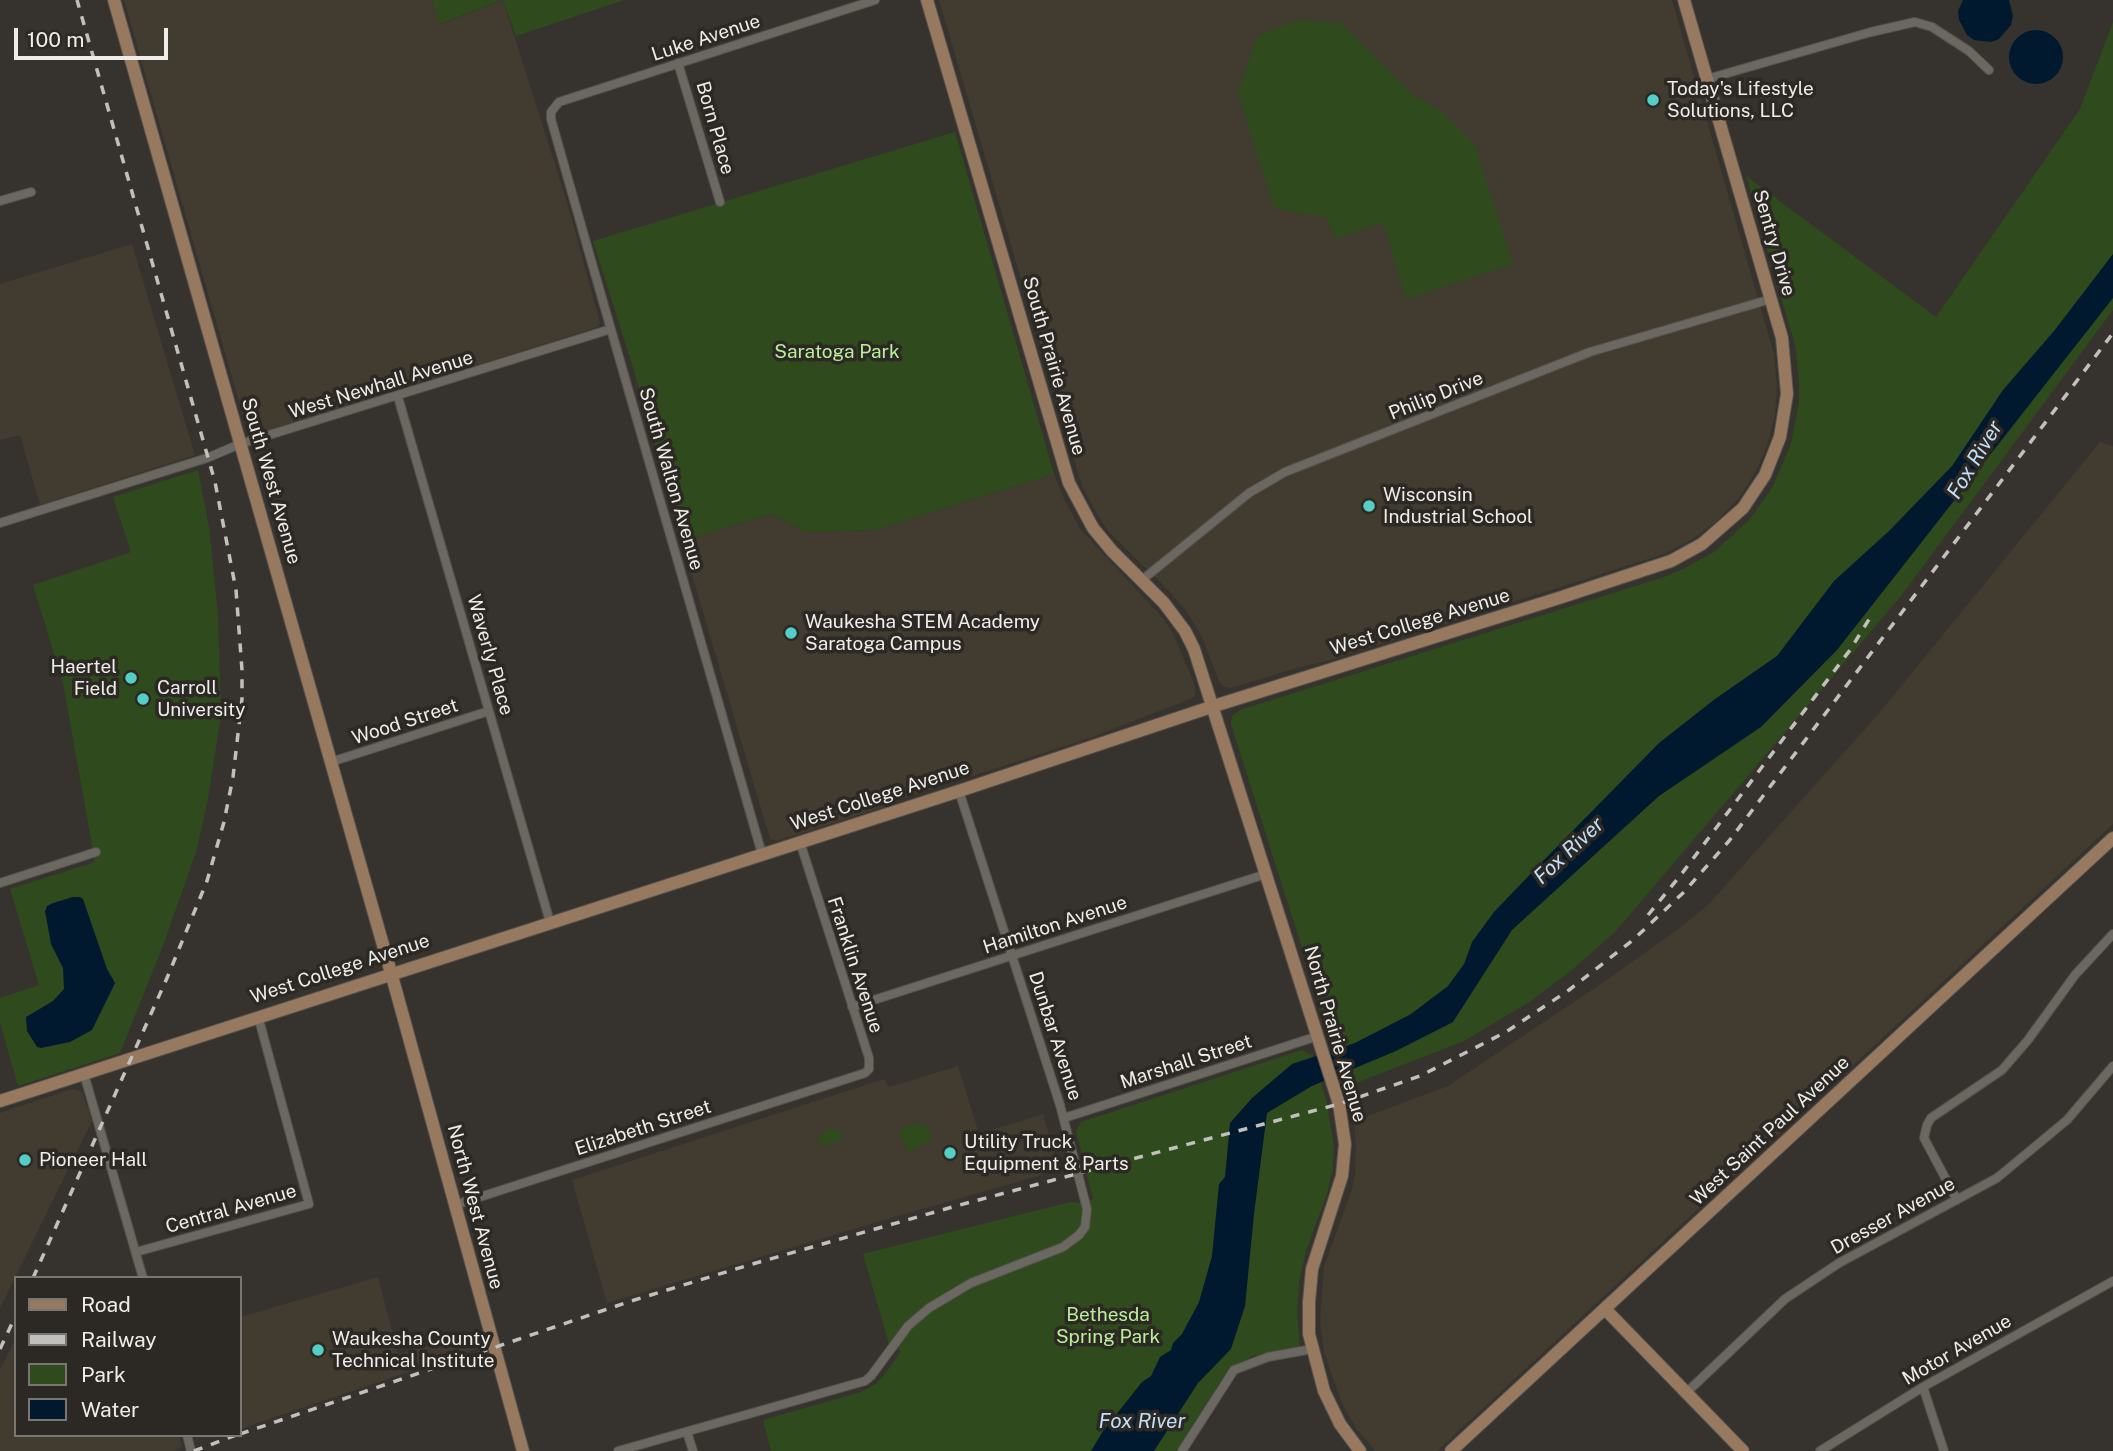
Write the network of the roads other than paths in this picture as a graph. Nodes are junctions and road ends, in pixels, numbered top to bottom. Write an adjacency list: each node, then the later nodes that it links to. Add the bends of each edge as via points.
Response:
1 (114, 0): 15 (street, South West Avenue)
2 (876, 0): 5 (street, Luke Avenue)
3 (927, 0): 18 (street, South Prairie Avenue, via 1069,483 1093,528)
4 (1684, 0): 7 (street, Sentry Drive)
5 (678, 63): 8 (street, Luke Avenue, via 559,102); 11 (street, Born Place)
6 (1989, 70): 7 (street, via 1969,51 1932,27 1915,22)
7 (1707, 79): 12 (street, Sentry Drive)
8 (551, 112): 13 (street, South Walton Avenue)
9 (31, 192): 10 (street)
10 (0, 201)
11 (720, 202)
12 (1771, 299): 16 (street, Sentry Drive, via 1784,352 1787,394 1777,449); 18 (street, Philip Drive, via 1590,352 1285,472 1249,493)
13 (611, 329): 14 (street, West Newhall Avenue); 26 (street, South Walton Avenue)
14 (398, 397): 15 (street, West Newhall Avenue); 20 (street, Waverly Place)
15 (240, 444): 17 (street, West Newhall Avenue); 21 (street, South West Avenue)
16 (1752, 495): 19 (street, West College Avenue, via 1713,537 1671,561)
17 (0, 523)
18 (1142, 579): 19 (street, South Prairie Avenue, via 1185,631)
19 (1214, 706): 22 (street, West College Avenue); 27 (street, North Prairie Avenue)
20 (489, 711): 21 (street, Wood Street); 29 (street, Waverly Place)
21 (331, 762): 32 (street, South West Avenue)
22 (959, 791): 24 (street, West College Avenue); 31 (street, Dunbar Avenue)
23 (2113, 838): 46 (street, West Saint Paul Avenue)
24 (800, 842): 26 (street, West College Avenue); 33 (street, Franklin Avenue)
25 (96, 852): 28 (street)
26 (762, 854): 29 (street, West College Avenue)
27 (1266, 874): 31 (street, Hamilton Avenue); 35 (street, North Prairie Avenue)
28 (0, 883)
29 (550, 922): 32 (street, West College Avenue)
30 (2113, 934): 41 (street, via 2075,975 2002,1070 1931,1118 1924,1138)
31 (1013, 956): 33 (street, Hamilton Avenue); 40 (street, Dunbar Avenue)
32 (391, 973): 34 (street, West College Avenue); 42 (street, North West Avenue)
33 (852, 1007): 38 (street, Franklin Avenue, via 870,1066)
34 (258, 1016): 37 (street, West College Avenue); 43 (street, Central Avenue, via 309,1204)
35 (1318, 1036): 40 (street, Marshall Street); 47 (street, North Prairie Avenue, via 1343,1119 1344,1163 1312,1269 1308,1302)
36 (2113, 1066): 41 (street, Dresser Avenue, via 2067,1120 1997,1178)
37 (84, 1074): 39 (street, West College Avenue); 43 (street)
38 (842, 1081): 42 (street, Elizabeth Street)
39 (0, 1101)
40 (1064, 1118): 50 (street, Dunbar Avenue, via 1087,1209 1084,1227 1072,1242 948,1296 908,1326 865,1381)
41 (1957, 1200): 49 (street, Dresser Avenue, via 1839,1263 1785,1299)
42 (455, 1205): 51 (street, North West Avenue)
43 (136, 1252): 44 (street)
44 (142, 1276)
45 (2113, 1281): 48 (street, Motor Avenue)
46 (1605, 1309): 49 (street); 56 (street, West Saint Paul Avenue)
47 (1311, 1349): 54 (street, via 1268,1357 1234,1370); 55 (street, North Prairie Avenue, via 1332,1409)
48 (1923, 1387): 58 (street, Motor Avenue); 59 (street)
49 (1686, 1393): 57 (street)
50 (687, 1432): 52 (street, Dunbar Avenue); 53 (street)
51 (523, 1451)
52 (618, 1451)
53 (693, 1451)
54 (1182, 1451)
55 (1360, 1451)
56 (1451, 1451)
57 (1743, 1451)
58 (1820, 1451)
59 (1944, 1451)

